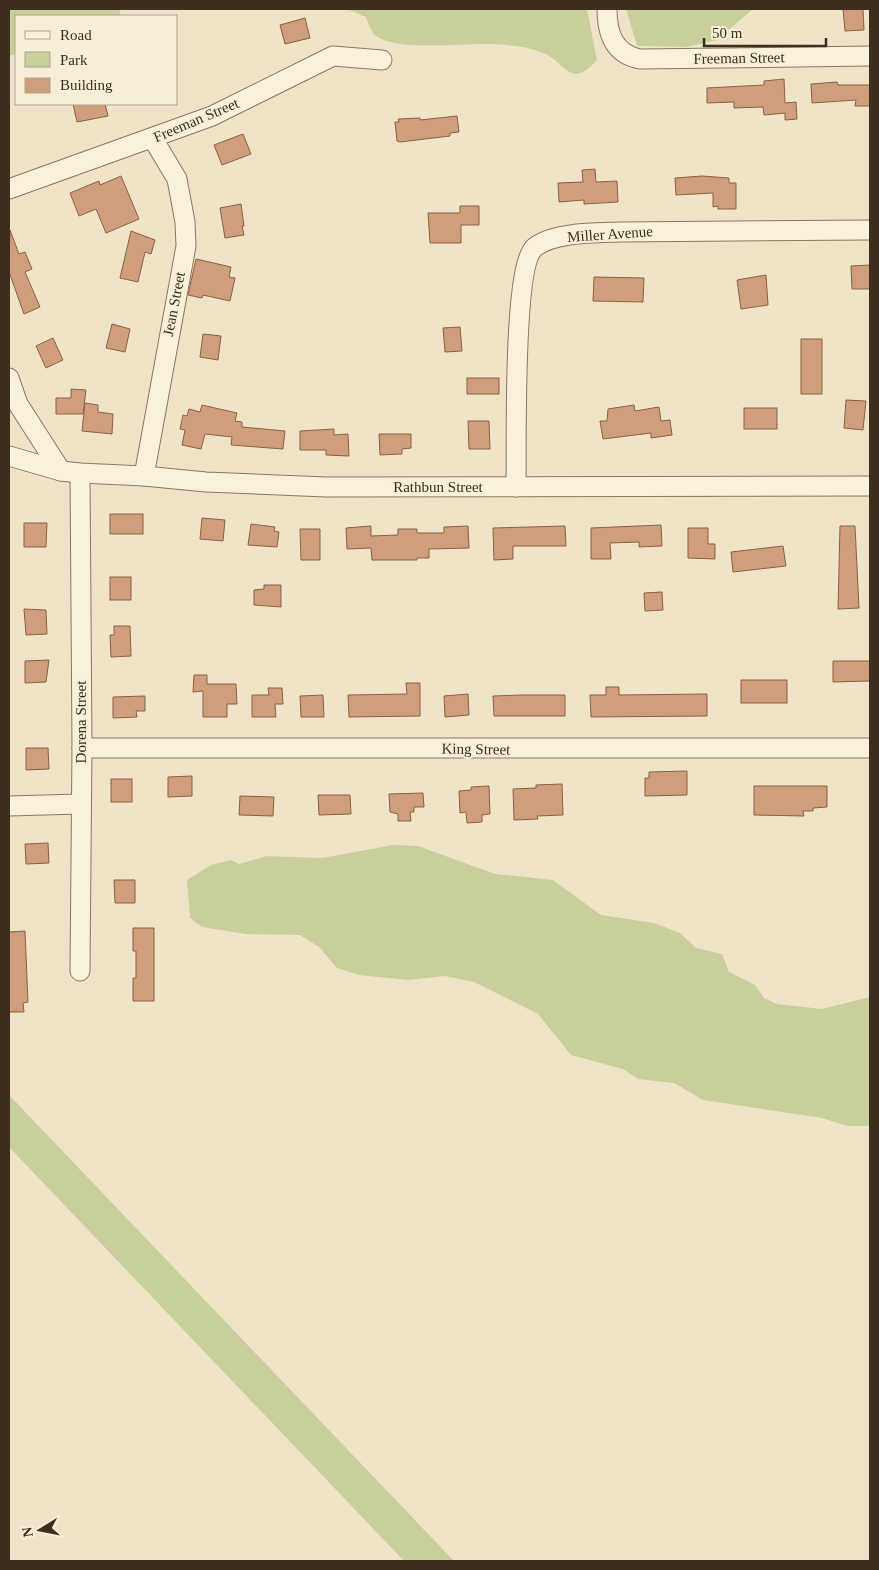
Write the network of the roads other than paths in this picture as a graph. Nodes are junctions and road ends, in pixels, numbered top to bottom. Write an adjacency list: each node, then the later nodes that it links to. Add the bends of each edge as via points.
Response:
1 (607, 9): 2 (street, Freeman Street, via 608,28 614,43 625,54 640,59)
2 (870, 56)
3 (382, 60): 4 (street, Freeman Street, via 333,56 212,116)
4 (153, 139): 5 (street, Freeman Street); 11 (street, Jean Street, via 177,179 186,246)
5 (9, 189)
6 (870, 230): 13 (street, Miller Avenue, via 580,234 546,241 534,247 527,257 524,273 517,355)
7 (9, 378): 9 (street, via 18,404)
8 (9, 456): 9 (street, Rathbun Street)
9 (61, 471): 10 (street, Rathbun Street)
10 (80, 473): 11 (street, Rathbun Street); 14 (street, Dorena Street)
11 (144, 476): 13 (street, Rathbun Street, via 326,487)
12 (870, 486): 13 (street, Rathbun Street)
13 (516, 487)
14 (82, 748): 15 (street, King Street); 16 (street, Dorena Street)
15 (870, 748)
16 (80, 804): 17 (street); 18 (street, Dorena Street)
17 (9, 806)
18 (80, 971)

